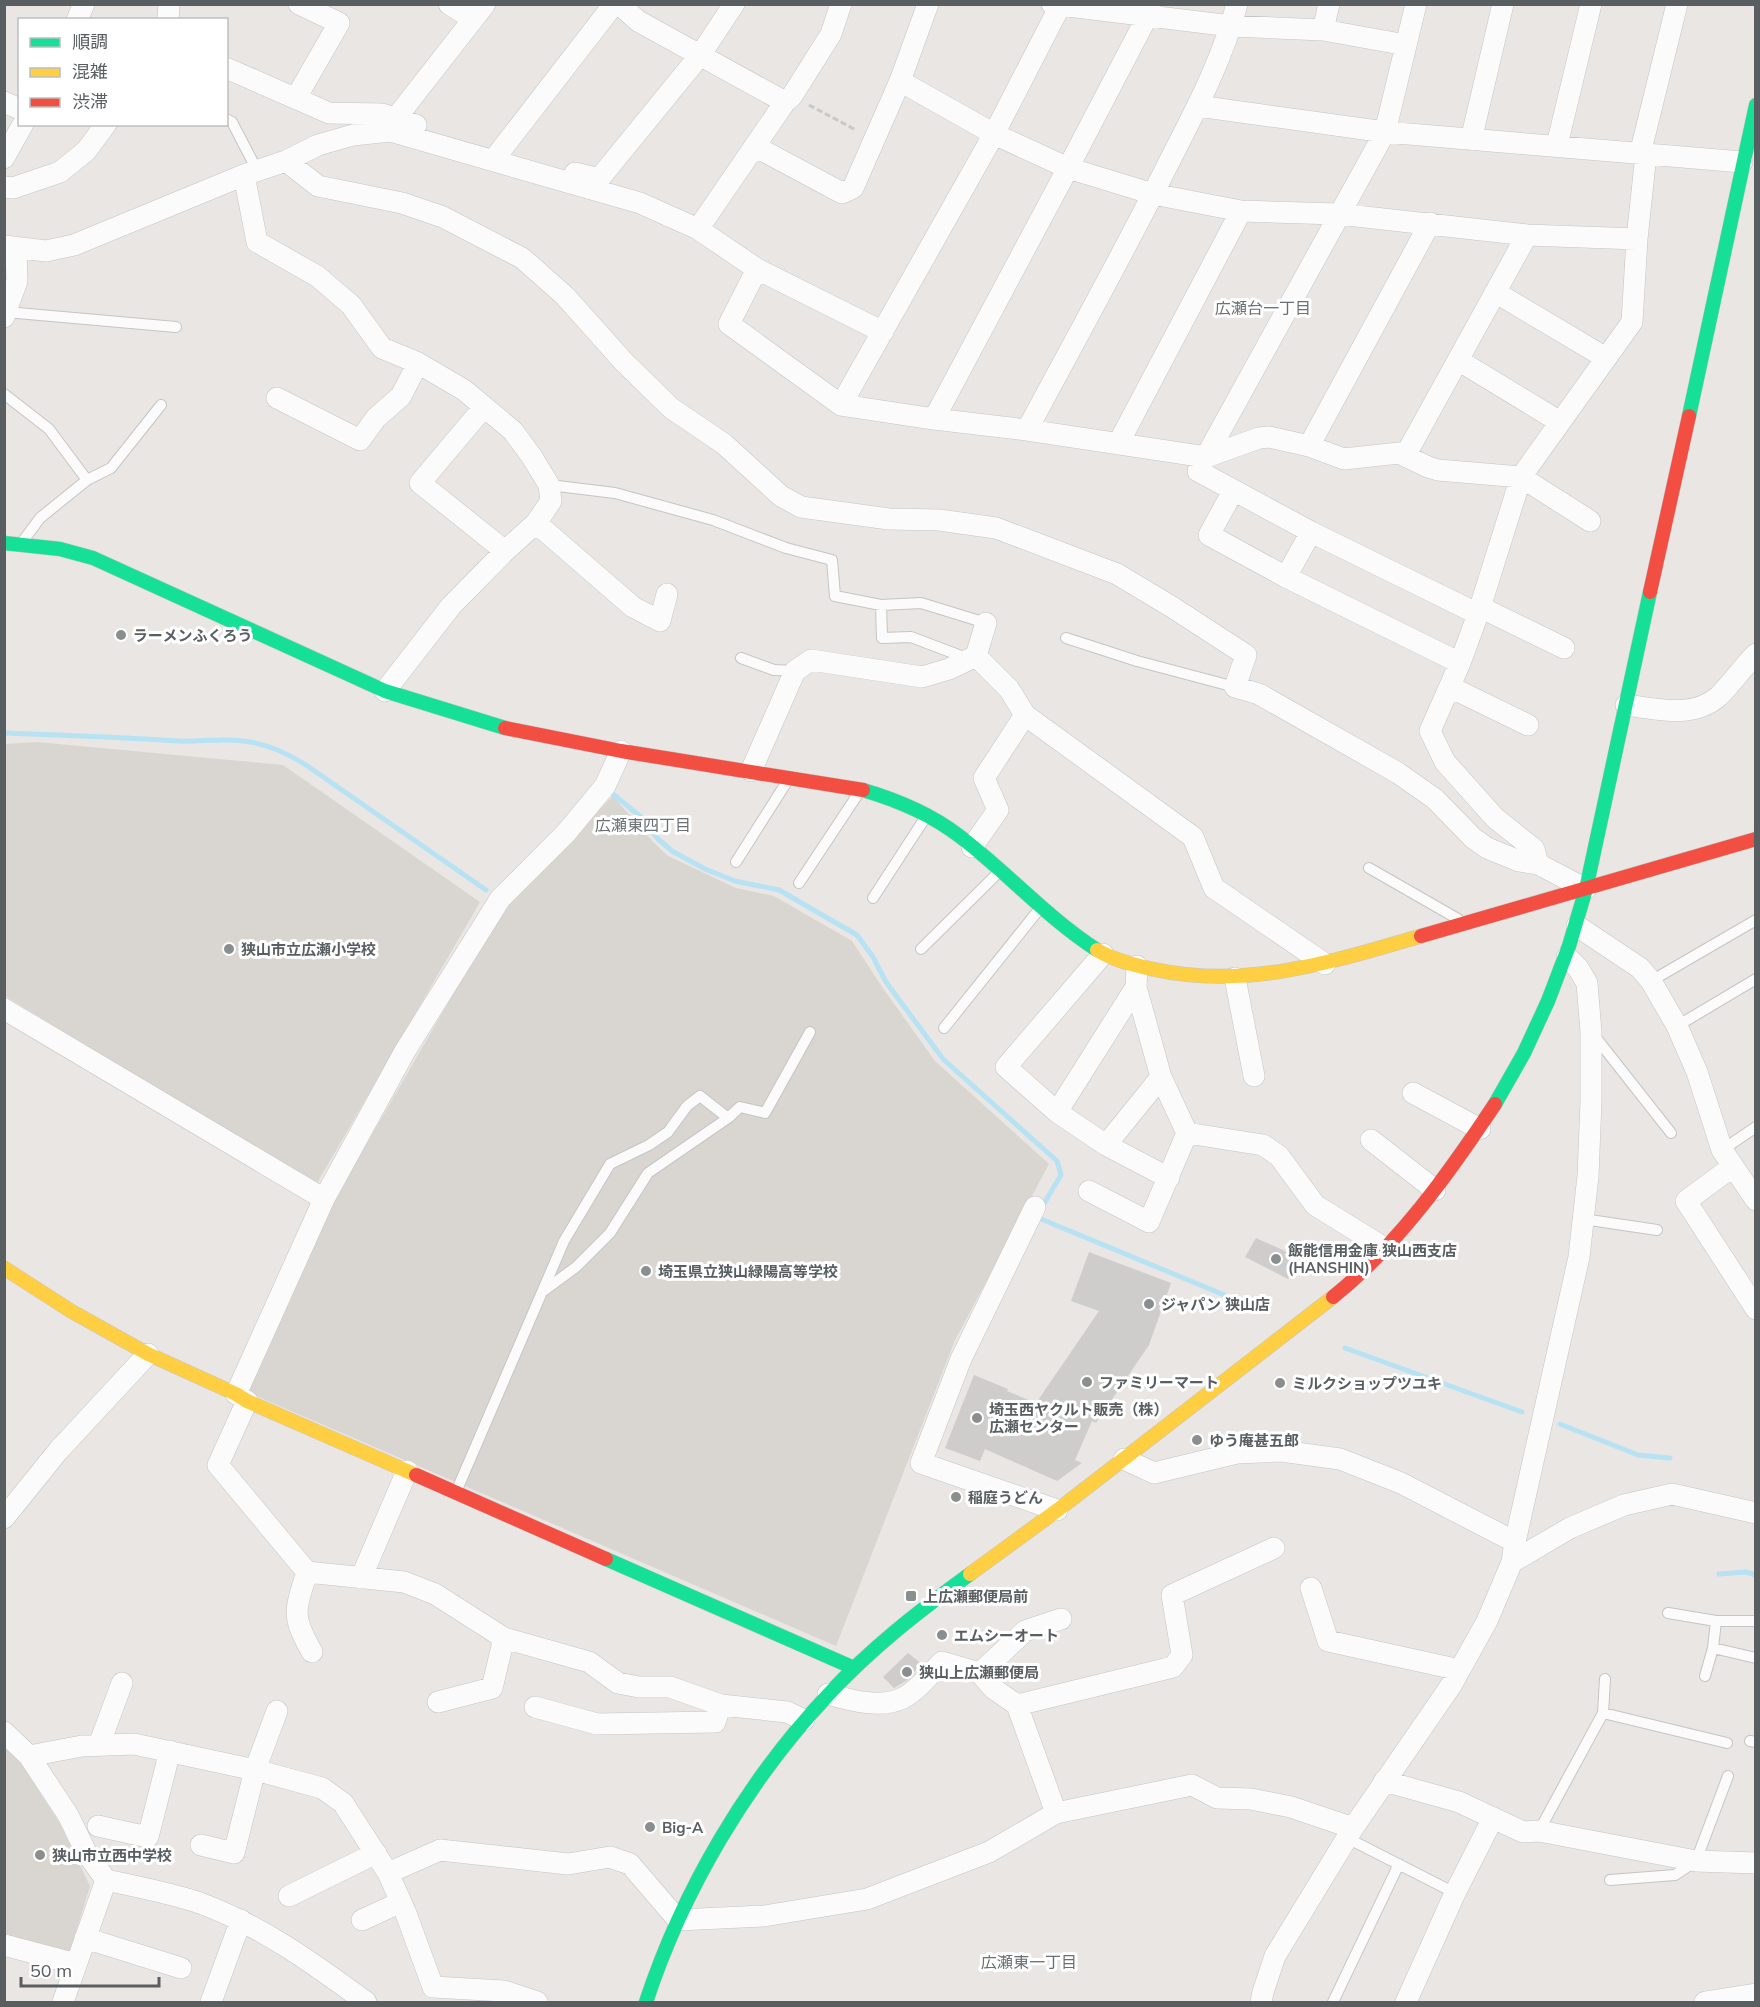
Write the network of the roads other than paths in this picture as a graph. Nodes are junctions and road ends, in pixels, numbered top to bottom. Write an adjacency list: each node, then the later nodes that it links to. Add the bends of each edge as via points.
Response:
1 (84, 4): 18 (street)
2 (299, 4): 25 (street, via 339,23)
3 (449, 4): 17 (street)
4 (614, 4): 40 (street)
5 (619, 4): 22 (street, via 638,21)
6 (734, 4): 22 (street)
7 (841, 4): 27 (street, via 831,34)
8 (928, 4): 24 (street)
9 (1237, 4): 19 (street)
10 (1329, 4): 20 (street)
11 (1416, 4): 21 (street)
12 (1503, 4): 37 (street)
13 (1591, 4): 38 (street)
14 (1677, 4): 41 (street)
15 (1058, 5): 16 (street); 36 (street)
16 (1149, 10): 19 (street); 45 (street)
17 (479, 12): 31 (street)
18 (78, 18)
19 (1231, 26): 20 (street); 29 (street)
20 (1323, 30): 21 (street)
21 (1406, 45): 35 (street)
22 (701, 54): 27 (street); 40 (street, via 599,179)
23 (228, 69): 25 (street)
24 (900, 81): 36 (street); 39 (street, via 853,188 842,193)
25 (296, 98): 31 (street, via 329,113)
26 (4, 102): 30 (street)
27 (785, 102): 39 (street)
28 (1755, 105): 44 (street)
29 (1198, 106): 35 (street); 48 (street)
30 (18, 108)
31 (396, 118): 40 (street)
32 (228, 120): 46 (lane)
33 (21, 126): 42 (street)
34 (105, 126): 47 (street, via 86,151 60,172 13,188)
35 (1385, 132): 37 (street); 50 (street)
36 (994, 134): 45 (street); 60 (street)
37 (1471, 140): 38 (street)
38 (1557, 145): 41 (street)
39 (756, 147): 52 (street)
40 (498, 154)
41 (1643, 154): 44 (street); 54 (street)
42 (4, 158)
43 (286, 161): 46 (street); 52 (street, via 318,145 353,135 390,131 640,203); 98 (street, via 318,186 402,203 443,217 522,258 566,296 671,408 724,444 781,496 801,507 996,528 1117,574 1246,655)
44 (1742, 162): 101 (street)
45 (1068, 168): 48 (street); 69 (street)
46 (251, 174): 55 (street, via 74,245 46,251); 63 (street, via 257,242 317,276 351,305 382,348)
47 (4, 187)
48 (1153, 194): 49 (street); 71 (street)
49 (1241, 211): 50 (street); 72 (street)
50 (1338, 214): 51 (street); 75 (street)
51 (1430, 223): 53 (street); 73 (street)
52 (698, 229): 56 (street)
53 (1527, 235): 54 (street); 57 (street)
54 (1637, 239): 61 (street, via 1632,322)
55 (10, 247): 58 (street, via 17,281)
56 (757, 269): 60 (street); 67 (street, via 729,324)
57 (1496, 292): 61 (street); 62 (street)
58 (5, 314): 59 (lane)
59 (177, 327)
60 (883, 332): 67 (street)
61 (1606, 358): 70 (street)
62 (1458, 360): 70 (street); 74 (street)
63 (418, 363): 65 (street, via 401,396 376,418 360,440); 68 (street, via 464,390)
64 (4, 394): 77 (lane, via 49,429)
65 (277, 398)
66 (161, 405): 77 (lane, via 111,468)
67 (841, 405): 69 (street)
68 (484, 407): 78 (street, via 513,431); 85 (street, via 420,483)
69 (934, 419): 71 (street)
70 (1560, 422): 76 (street)
71 (1027, 430): 72 (street)
72 (1118, 444): 75 (street)
73 (1309, 446): 74 (street, via 1344,459 1399,453); 75 (street, via 1269,436)
74 (1405, 456): 76 (street, via 1438,470)
75 (1206, 457): 79 (street, via 1198,471)
76 (1521, 477): 80 (street); 89 (street)
77 (87, 480): 84 (lane, via 40,518)
78 (549, 485): 81 (street, via 551,501); 88 (lane, via 615,493 713,520 832,561 835,596)
79 (1233, 491): 82 (street); 86 (street, via 1209,535)
80 (1590, 521)
81 (536, 523): 85 (street); 87 (street, via 633,607 660,621)
82 (1311, 532): 86 (street); 89 (street)
83 (4, 543): 84 (street)
84 (21, 544): 100 (street, via 82,553 113,564)
85 (505, 551): 100 (street, via 451,606)
86 (1286, 577): 96 (street)
87 (668, 594)
88 (881, 605): 90 (lane, via 921,603); 95 (lane, via 882,638 911,637)
89 (1479, 610): 92 (street); 96 (street)
90 (986, 623): 95 (street)
91 (1066, 638): 98 (lane)
92 (1564, 648)
93 (1755, 654): 101 (street, via 1719,696 1696,710)
94 (741, 658): 97 (lane, via 774,670)
95 (973, 658): 97 (street, via 922,677 811,660); 102 (street, via 1010,689)
96 (1460, 663): 99 (street)
97 (795, 671): 105 (street)
98 (1235, 687): 112 (street, via 1259,694 1398,773 1435,799 1487,848 1519,861)
99 (1450, 687): 103 (street); 112 (street, via 1430,731 1445,762 1494,818 1534,849)
100 (385, 691): 104 (street, via 508,729)
101 (1626, 705): 116 (street)
102 (1025, 715): 110 (street, via 984,778 998,810); 125 (street, via 1193,837 1214,888)
103 (1528, 725)
104 (621, 751): 105 (street); 150 (street, via 605,786 566,834 500,898 405,1051)
105 (751, 771): 106 (street)
106 (789, 777): 107 (street); 111 (lane)
107 (861, 789): 108 (street); 115 (lane)
108 (927, 815): 110 (street); 117 (lane)
109 (1755, 839): 116 (street)
110 (972, 847): 114 (street)
111 (736, 862)
112 (1539, 864): 116 (street)
113 (1369, 868): 120 (lane)
114 (1000, 871): 118 (street); 122 (lane)
115 (799, 883)
116 (1586, 889): 120 (street); 121 (street)
117 (873, 898)
118 (1041, 907): 123 (street); 132 (lane)
119 (1755, 920): 129 (lane)
120 (1466, 924): 125 (street)
121 (1577, 926): 124 (street); 129 (street, via 1640,969)
122 (921, 950)
123 (1103, 954): 126 (street); 138 (street, via 1006,1068)
124 (1567, 957): 134 (street, via 1587,983); 141 (street, via 1525,1052)
125 (1325, 964): 127 (street)
126 (1137, 976): 127 (street); 136 (street); 138 (street)
127 (1235, 978): 135 (street)
128 (1755, 979): 131 (lane)
129 (1651, 981): 131 (street)
130 (4, 1009): 150 (street)
131 (1677, 1026): 146 (street)
132 (944, 1028)
133 (810, 1032): 139 (lane, via 765,1113 740,1107)
134 (1591, 1032): 143 (lane); 153 (street, via 1591,1113)
135 (1254, 1076)
136 (1161, 1077): 142 (street); 145 (street)
137 (1413, 1094): 141 (street)
138 (1057, 1112): 145 (street)
139 (728, 1118): 157 (lane, via 648,1173 610,1233 576,1267); 157 (lane, via 700,1096 687,1106 668,1132 610,1164 564,1240)
140 (1755, 1127): 146 (lane)
141 (1480, 1129): 148 (street)
142 (1187, 1133): 147 (street); 155 (street, via 1263,1145 1279,1156 1315,1205)
143 (1671, 1133)
144 (1371, 1140): 148 (street)
145 (1106, 1145): 147 (street)
146 (1727, 1159): 151 (street); 158 (street, via 1686,1201)
147 (1169, 1178): 149 (street, via 1149,1222)
148 (1435, 1190): 155 (street)
149 (1089, 1191)
150 (324, 1199): 160 (street)
151 (1755, 1200)
152 (1035, 1207): 164 (street, via 962,1359 921,1463)
153 (1583, 1218): 154 (lane); 168 (street, via 1579,1257)
154 (1657, 1230)
155 (1386, 1249): 161 (street, via 1347,1286)
156 (4, 1268): 159 (street)
157 (542, 1292): 163 (lane)
158 (1755, 1310)
159 (148, 1354): 160 (street); 166 (street, via 58,1451)
160 (242, 1397): 162 (street); 169 (street, via 218,1465)
161 (1124, 1459): 164 (street); 168 (street, via 1154,1473 1237,1453 1281,1450 1340,1459 1401,1483)
162 (406, 1471): 163 (street); 170 (street)
163 (456, 1493): 180 (street)
164 (1057, 1510): 180 (street, via 901,1627)
165 (1755, 1513): 168 (street, via 1672,1494 1624,1505)
166 (4, 1518)
167 (1274, 1548): 189 (street, via 1172,1595 1182,1655 1173,1667)
168 (1513, 1552): 181 (street, via 1487,1621)
169 (307, 1572): 170 (street); 178 (street, via 297,1605 298,1627)
170 (361, 1578): 176 (street, via 405,1582 435,1594)
171 (1311, 1588): 181 (street, via 1328,1641)
172 (1668, 1613): 174 (lane)
173 (1061, 1619): 182 (street, via 1025,1631)
174 (1716, 1621): 175 (lane); 177 (lane)
175 (1755, 1621)
176 (504, 1638): 187 (street, via 492,1689); 188 (street, via 589,1662 618,1683 670,1687)
177 (1713, 1648): 179 (lane); 183 (lane)
178 (312, 1652)
179 (1755, 1658)
180 (854, 1668): 186 (street)
181 (1460, 1670): 201 (street)
182 (980, 1673): 186 (street, via 942,1662 904,1697 891,1702 854,1701); 189 (street)
183 (1705, 1676)
184 (1605, 1679): 192 (lane)
185 (122, 1683): 196 (street)
186 (828, 1694): 193 (street)
187 (438, 1702)
188 (721, 1705): 190 (street, via 715,1722 597,1724); 193 (street, via 787,1712)
189 (1017, 1705): 202 (street)
190 (535, 1707)
191 (277, 1711): 199 (street)
192 (1603, 1713): 195 (lane); 205 (lane)
193 (804, 1720): 220 (street, via 742,1804)
194 (4, 1732): 198 (street)
195 (1727, 1743)
196 (99, 1745): 197 (street, via 134,1744); 198 (street)
197 (170, 1751): 199 (street); 204 (street, via 148,1837)
198 (29, 1756): 213 (street)
199 (255, 1770): 207 (street, via 234,1853); 208 (street, via 322,1788 344,1803)
200 (1728, 1776): 209 (lane)
201 (1384, 1781): 203 (street, via 1459,1802); 206 (street)
202 (1056, 1814): 206 (street, via 1192,1785 1217,1798 1251,1799 1292,1807); 220 (street, via 990,1852 867,1899 764,1916)
203 (1493, 1818): 205 (street, via 1523,1833); 215 (street)
204 (98, 1826)
205 (1539, 1831): 209 (street)
206 (1350, 1833): 211 (lane); 231 (street, via 1275,1956)
207 (201, 1845)
208 (376, 1853): 212 (street); 216 (street)
209 (1696, 1861): 210 (street); 214 (lane, via 1675,1875)
210 (1755, 1863)
211 (1399, 1864): 215 (lane); 232 (lane)
212 (388, 1873): 217 (street); 220 (street, via 440,1850 568,1863 610,1857 630,1864)
213 (106, 1880): 218 (street, via 198,1903); 221 (street)
214 (1610, 1880)
215 (1455, 1893): 233 (street)
216 (289, 1896)
217 (401, 1902): 219 (street); 229 (street, via 432,1987 504,1991)
218 (241, 1920): 227 (street); 228 (street, via 301,1955)
219 (362, 1920)
220 (678, 1920): 230 (street)
221 (85, 1938): 223 (street); 224 (street)
222 (4, 1945): 223 (street)
223 (76, 1964): 226 (street)
224 (181, 1968)
225 (1755, 1994): 234 (street)
226 (63, 2002)
227 (210, 2002)
228 (366, 2002)
229 (537, 2002)
230 (646, 2002)
231 (1261, 2002)
232 (1333, 2002)
233 (1406, 2002)
234 (1705, 2002)

